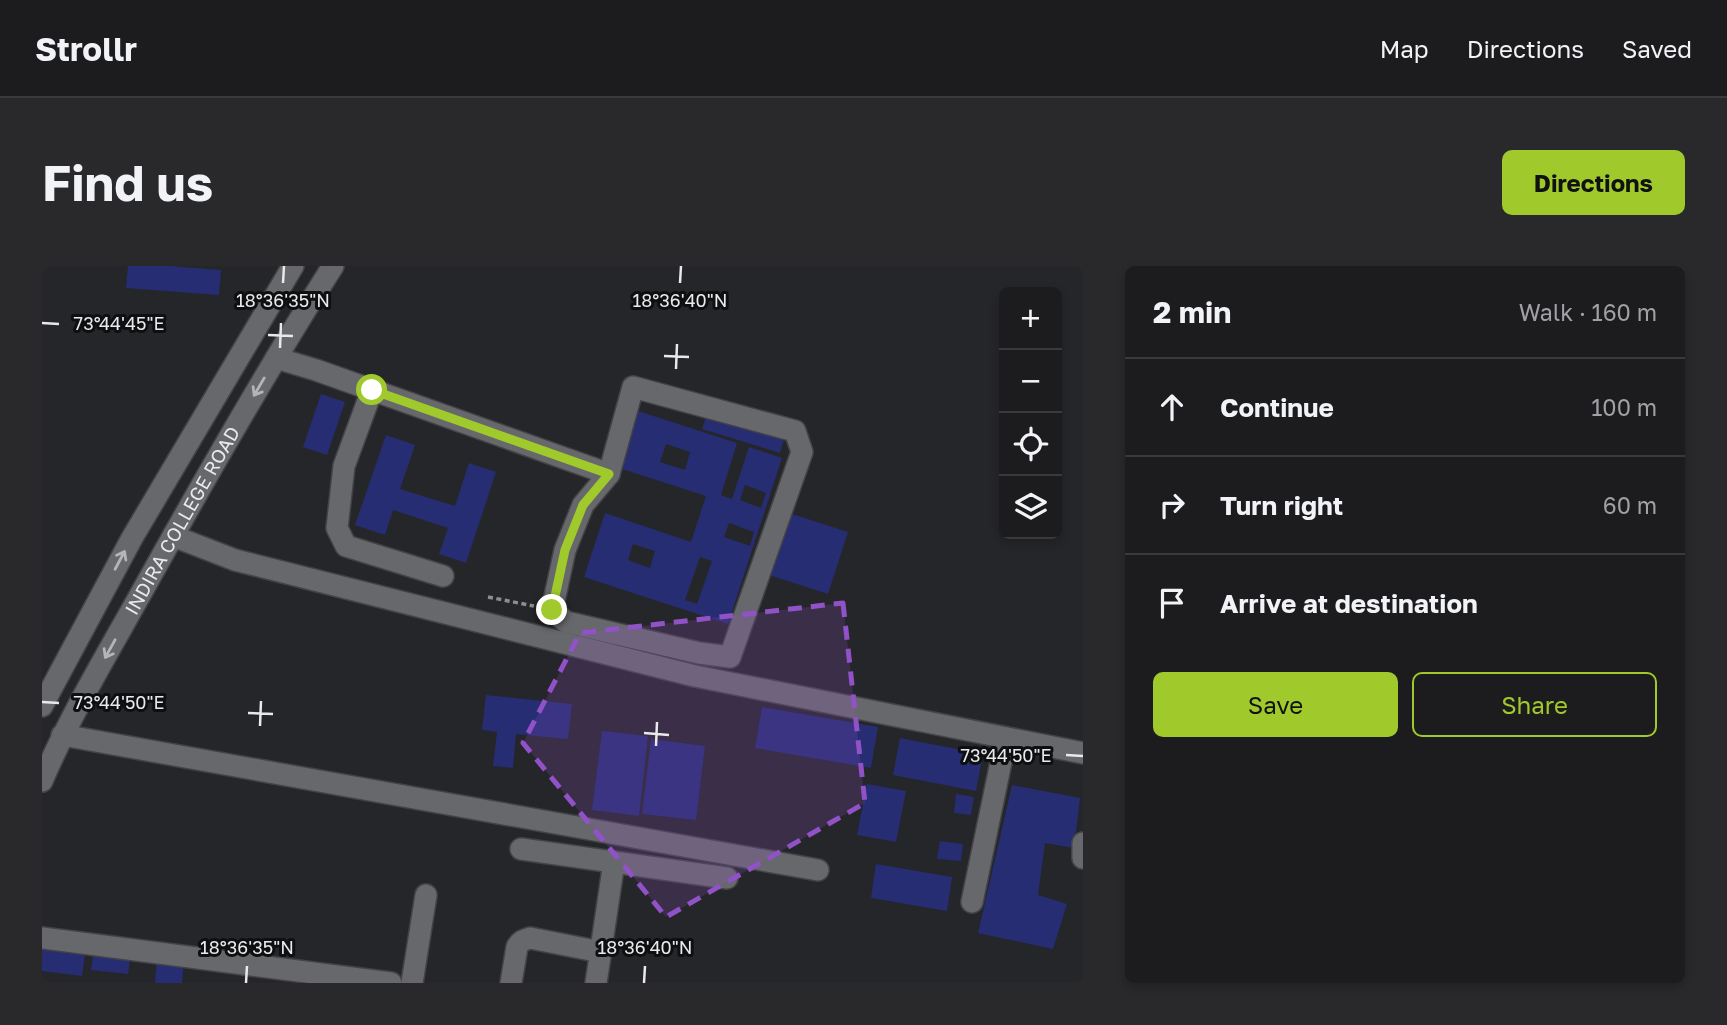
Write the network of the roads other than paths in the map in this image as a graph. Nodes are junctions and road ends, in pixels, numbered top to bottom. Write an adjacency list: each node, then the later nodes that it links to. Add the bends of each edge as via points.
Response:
1 (293, 266): 9 (street, INDIRA COLLEGE ROAD, one-way to 1, via 132,538)
2 (305, 266): 3 (street)
3 (328, 273): 4 (street, INDIRA COLLEGE ROAD)
4 (276, 358): 5 (street); 7 (street, INDIRA COLLEGE ROAD, one-way to 7)
5 (372, 390): 6 (street); 8 (street, via 344,466 337,528 346,546)
6 (609, 474): 6 (street, via 633,387 795,431 802,452 730,657 566,622 552,610 565,550 583,505)
7 (173, 536): 10 (street, INDIRA COLLEGE ROAD, one-way to 10); 11 (street, via 235,560 695,676)
8 (443, 576)
9 (43, 703)
10 (62, 735): 13 (street, INDIRA COLLEGE ROAD); 18 (street)
11 (1006, 738): 12 (street); 21 (street)
12 (1083, 753)
13 (42, 781)
14 (1083, 843): 16 (street)
15 (521, 849): 17 (street)
16 (1083, 858)
17 (614, 862): 19 (street); 23 (street)
18 (818, 870)
19 (727, 878)
20 (426, 895): 25 (street)
21 (972, 902)
22 (42, 939): 24 (street)
23 (601, 952): 26 (street, via 525,939 517,947); 27 (street)
24 (391, 983)
25 (412, 983)
26 (511, 983)
27 (596, 983)

